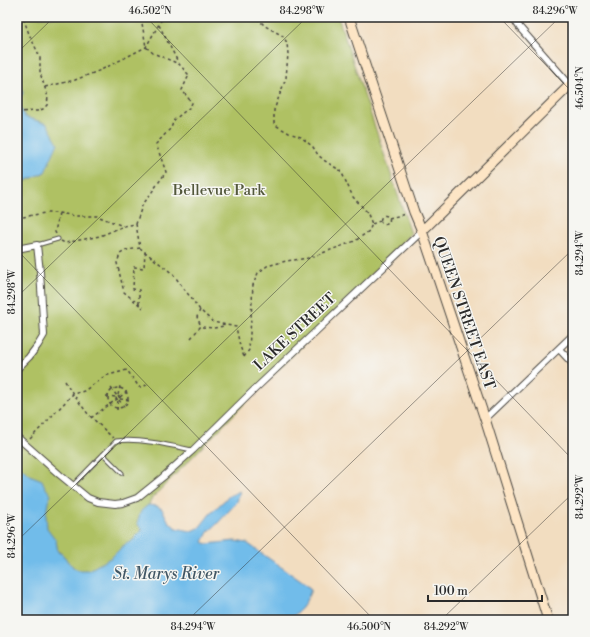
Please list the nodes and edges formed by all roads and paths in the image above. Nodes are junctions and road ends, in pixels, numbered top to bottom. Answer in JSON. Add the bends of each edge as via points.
{"nodes":[{"id":1,"x":22,"y":17,"type":"edge"},
{"id":2,"x":141,"y":17,"type":"edge"},
{"id":3,"x":163,"y":17,"type":"edge"},
{"id":4,"x":256,"y":17,"type":"edge"},
{"id":5,"x":349,"y":17,"type":"edge"},
{"id":6,"x":513,"y":17,"type":"edge"},
{"id":7,"x":159,"y":25,"type":"junction"},
{"id":8,"x":146,"y":47,"type":"junction"},
{"id":9,"x":180,"y":64,"type":"junction"},
{"id":10,"x":571,"y":84,"type":"edge"},
{"id":11,"x":45,"y":88,"type":"junction"},
{"id":12,"x":17,"y":112,"type":"edge"},
{"id":13,"x":414,"y":212,"type":"junction"},
{"id":14,"x":59,"y":213,"type":"junction"},
{"id":15,"x":17,"y":218,"type":"edge"},
{"id":16,"x":389,"y":218,"type":"junction"},
{"id":17,"x":380,"y":220,"type":"junction"},
{"id":18,"x":136,"y":224,"type":"junction"},
{"id":19,"x":372,"y":224,"type":"junction"},
{"id":20,"x":124,"y":226,"type":"junction"},
{"id":21,"x":422,"y":232,"type":"junction"},
{"id":22,"x":58,"y":240,"type":"junction"},
{"id":23,"x":37,"y":245,"type":"junction"},
{"id":24,"x":140,"y":248,"type":"junction"},
{"id":25,"x":17,"y":249,"type":"edge"},
{"id":26,"x":144,"y":252,"type":"junction"},
{"id":27,"x":139,"y":304,"type":"junction"},
{"id":28,"x":143,"y":308,"type":"dead end"},
{"id":29,"x":200,"y":310,"type":"junction"},
{"id":30,"x":225,"y":325,"type":"junction"},
{"id":31,"x":201,"y":326,"type":"junction"},
{"id":32,"x":573,"y":335,"type":"edge"},
{"id":33,"x":191,"y":338,"type":"dead end"},
{"id":34,"x":559,"y":349,"type":"junction"},
{"id":35,"x":573,"y":364,"type":"edge"},
{"id":36,"x":17,"y":370,"type":"edge"},
{"id":37,"x":65,"y":381,"type":"dead end"},
{"id":38,"x":148,"y":384,"type":"dead end"},
{"id":39,"x":120,"y":387,"type":"junction"},
{"id":40,"x":112,"y":389,"type":"junction"},
{"id":41,"x":127,"y":391,"type":"junction"},
{"id":42,"x":73,"y":394,"type":"junction"},
{"id":43,"x":107,"y":396,"type":"junction"},
{"id":44,"x":118,"y":398,"type":"junction"},
{"id":45,"x":129,"y":400,"type":"junction"},
{"id":46,"x":110,"y":404,"type":"junction"},
{"id":47,"x":124,"y":407,"type":"junction"},
{"id":48,"x":117,"y":409,"type":"junction"},
{"id":49,"x":91,"y":418,"type":"junction"},
{"id":50,"x":485,"y":419,"type":"junction"},
{"id":51,"x":17,"y":437,"type":"edge"},
{"id":52,"x":116,"y":441,"type":"junction"},
{"id":53,"x":25,"y":444,"type":"junction"},
{"id":54,"x":194,"y":450,"type":"junction"},
{"id":55,"x":103,"y":454,"type":"junction"},
{"id":56,"x":122,"y":473,"type":"dead end"},
{"id":57,"x":73,"y":485,"type":"junction"},
{"id":58,"x":548,"y":620,"type":"edge"}],
"edges":[{"from":1,"to":11,"type":"path","via":[[40,57],[40,73]]},
{"from":2,"to":8,"type":"path"},
{"from":3,"to":7,"type":"path"},
{"from":4,"to":19,"type":"path","via":[[265,26],[283,36],[287,43],[286,78],[274,110],[274,123],[301,138],[325,161],[341,171],[353,197],[367,212]]},
{"from":5,"to":13,"type":"main road","name":"QUEEN STREET EAST"},
{"from":6,"to":10,"type":"street"},
{"from":7,"to":8,"type":"path"},
{"from":7,"to":9,"type":"path"},
{"from":8,"to":9,"type":"path","via":[[153,53]]},
{"from":8,"to":11,"type":"path","via":[[75,80]]},
{"from":9,"to":18,"type":"path","via":[[189,75],[182,90],[192,103],[174,120],[171,128],[156,144],[166,172],[142,206]]},
{"from":10,"to":21,"type":"main road","name":"LAKE STREET"},
{"from":11,"to":12,"type":"path","via":[[48,97],[47,105],[43,109]]},
{"from":13,"to":16,"type":"path"},
{"from":13,"to":21,"type":"main road","name":"QUEEN STREET EAST"},
{"from":14,"to":15,"type":"path"},
{"from":14,"to":20,"type":"path","via":[[97,216]]},
{"from":14,"to":22,"type":"path","via":[[55,232]]},
{"from":16,"to":17,"type":"path","via":[[383,216]]},
{"from":16,"to":17,"type":"path","via":[[386,224]]},
{"from":17,"to":19,"type":"path"},
{"from":18,"to":20,"type":"path"},
{"from":18,"to":24,"type":"path"},
{"from":19,"to":30,"type":"path","via":[[369,231],[355,241],[309,258],[267,266],[258,273],[253,285],[249,350],[244,357],[236,327]]},
{"from":20,"to":22,"type":"path","via":[[100,236],[65,243]]},
{"from":21,"to":50,"type":"main road","name":"QUEEN STREET EAST"},
{"from":21,"to":54,"type":"street","name":"LAKE STREET"},
{"from":22,"to":23,"type":"lane"},
{"from":23,"to":25,"type":"street"},
{"from":23,"to":36,"type":"street","via":[[44,335]]},
{"from":24,"to":26,"type":"path"},
{"from":24,"to":27,"type":"path","via":[[120,254],[117,263],[124,292]]},
{"from":26,"to":27,"type":"path","via":[[144,268],[134,267],[132,289],[139,290]]},
{"from":26,"to":29,"type":"path","via":[[173,274]]},
{"from":27,"to":28,"type":"path"},
{"from":29,"to":30,"type":"path","via":[[213,322]]},
{"from":29,"to":31,"type":"path","via":[[197,317]]},
{"from":30,"to":31,"type":"path","via":[[214,328]]},
{"from":31,"to":33,"type":"path"},
{"from":32,"to":34,"type":"street"},
{"from":34,"to":35,"type":"street"},
{"from":34,"to":50,"type":"street"},
{"from":37,"to":42,"type":"path"},
{"from":38,"to":42,"type":"path","via":[[139,387],[127,370],[105,376],[84,391]]},
{"from":39,"to":40,"type":"path"},
{"from":39,"to":41,"type":"path"},
{"from":39,"to":44,"type":"path"},
{"from":40,"to":43,"type":"path"},
{"from":40,"to":44,"type":"path"},
{"from":41,"to":44,"type":"path"},
{"from":41,"to":45,"type":"path"},
{"from":42,"to":49,"type":"path"},
{"from":42,"to":53,"type":"path"},
{"from":43,"to":44,"type":"path"},
{"from":43,"to":46,"type":"path"},
{"from":44,"to":45,"type":"path"},
{"from":44,"to":46,"type":"path"},
{"from":44,"to":47,"type":"path"},
{"from":44,"to":48,"type":"path"},
{"from":45,"to":47,"type":"path"},
{"from":46,"to":48,"type":"path"},
{"from":46,"to":49,"type":"path"},
{"from":47,"to":48,"type":"path"},
{"from":49,"to":52,"type":"path"},
{"from":50,"to":58,"type":"main road","name":"QUEEN STREET EAST"},
{"from":51,"to":53,"type":"street","name":"LAKE STREET"},
{"from":52,"to":54,"type":"lane","via":[[126,439]]},
{"from":52,"to":55,"type":"lane"},
{"from":53,"to":57,"type":"street","name":"LAKE STREET"},
{"from":54,"to":57,"type":"street","name":"LAKE STREET","via":[[137,498],[123,503],[98,502],[88,498]]},
{"from":55,"to":56,"type":"lane"},
{"from":55,"to":57,"type":"lane"}]}
